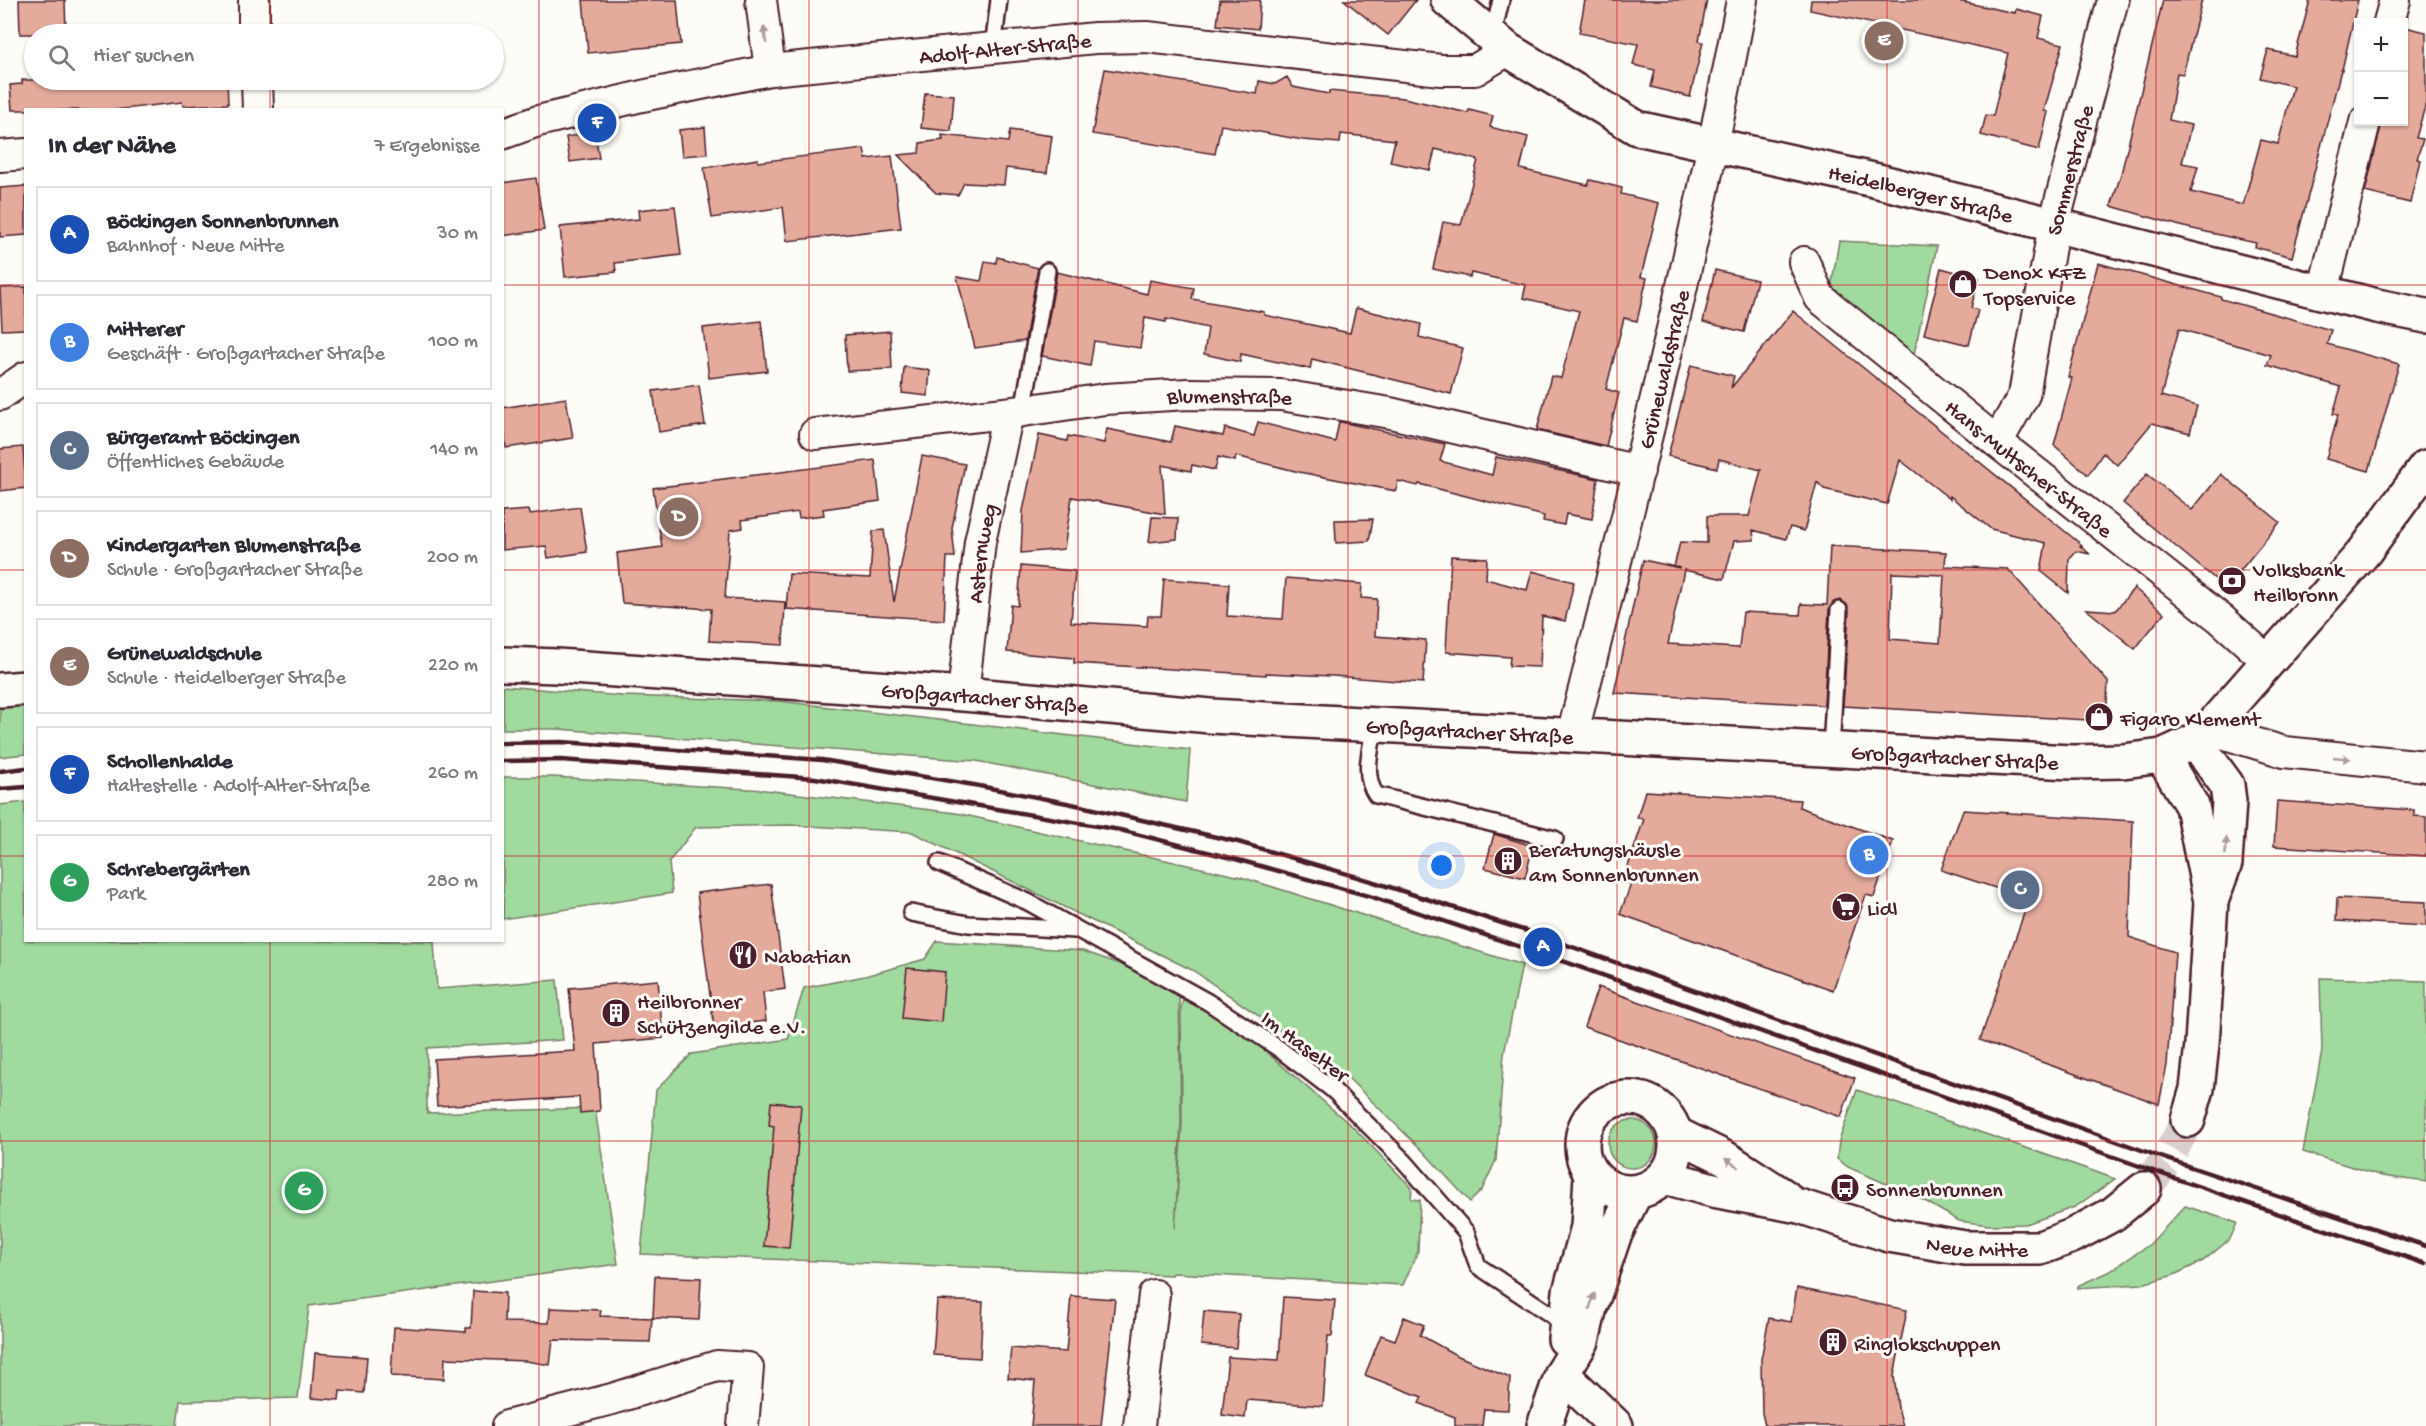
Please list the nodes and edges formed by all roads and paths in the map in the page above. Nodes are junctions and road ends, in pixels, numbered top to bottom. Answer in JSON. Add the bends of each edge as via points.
{"nodes":[{"id":1,"x":254,"y":0,"type":"edge"},
{"id":2,"x":761,"y":0,"type":"edge"},
{"id":3,"x":999,"y":0,"type":"edge"},
{"id":4,"x":1448,"y":0,"type":"edge"},
{"id":5,"x":1501,"y":0,"type":"edge"},
{"id":6,"x":1742,"y":0,"type":"edge"},
{"id":7,"x":2112,"y":0,"type":"edge"},
{"id":8,"x":2395,"y":0,"type":"edge"},
{"id":9,"x":2390,"y":18,"type":"edge"},
{"id":10,"x":254,"y":24,"type":"edge"},
{"id":11,"x":1500,"y":44,"type":"junction"},
{"id":12,"x":993,"y":48,"type":"junction"},
{"id":13,"x":770,"y":70,"type":"junction"},
{"id":14,"x":257,"y":90,"type":"edge"},
{"id":15,"x":258,"y":108,"type":"edge"},
{"id":16,"x":2364,"y":126,"type":"edge"},
{"id":17,"x":504,"y":133,"type":"edge"},
{"id":18,"x":1714,"y":146,"type":"junction"},
{"id":19,"x":24,"y":154,"type":"edge"},
{"id":20,"x":0,"y":156,"type":"edge"},
{"id":21,"x":2054,"y":224,"type":"junction"},
{"id":22,"x":1804,"y":262,"type":"dead end"},
{"id":23,"x":1047,"y":271,"type":"dead end"},
{"id":24,"x":2323,"y":292,"type":"junction"},
{"id":25,"x":2426,"y":316,"type":"edge"},
{"id":26,"x":24,"y":378,"type":"edge"},
{"id":27,"x":0,"y":395,"type":"edge"},
{"id":28,"x":1016,"y":412,"type":"junction"},
{"id":29,"x":815,"y":434,"type":"dead end"},
{"id":30,"x":1997,"y":442,"type":"junction"},
{"id":31,"x":2426,"y":467,"type":"edge"},
{"id":32,"x":1639,"y":471,"type":"junction"},
{"id":33,"x":1839,"y":610,"type":"dead end"},
{"id":34,"x":2269,"y":662,"type":"junction"},
{"id":35,"x":504,"y":664,"type":"edge"},
{"id":36,"x":24,"y":688,"type":"edge"},
{"id":37,"x":0,"y":690,"type":"edge"},
{"id":38,"x":963,"y":694,"type":"junction"},
{"id":39,"x":1375,"y":725,"type":"junction"},
{"id":40,"x":2202,"y":735,"type":"junction"},
{"id":41,"x":1572,"y":736,"type":"junction"},
{"id":42,"x":1831,"y":750,"type":"junction"},
{"id":43,"x":2162,"y":756,"type":"junction"},
{"id":44,"x":2426,"y":766,"type":"edge"},
{"id":45,"x":1555,"y":838,"type":"dead end"},
{"id":46,"x":939,"y":863,"type":"dead end"},
{"id":47,"x":2211,"y":902,"type":"junction"},
{"id":48,"x":911,"y":913,"type":"dead end"},
{"id":49,"x":1078,"y":930,"type":"junction"},
{"id":50,"x":2188,"y":1120,"type":"tunnel mouth"},
{"id":51,"x":1676,"y":1134,"type":"junction"},
{"id":52,"x":1592,"y":1176,"type":"junction"},
{"id":53,"x":1665,"y":1177,"type":"junction"},
{"id":54,"x":2145,"y":1188,"type":"tunnel mouth"},
{"id":55,"x":1635,"y":1193,"type":"junction"},
{"id":56,"x":1799,"y":1206,"type":"junction"},
{"id":57,"x":1154,"y":1295,"type":"dead end"},
{"id":58,"x":1574,"y":1332,"type":"junction"},
{"id":59,"x":1562,"y":1374,"type":"junction"},
{"id":60,"x":507,"y":1426,"type":"edge"},
{"id":61,"x":743,"y":1426,"type":"edge"},
{"id":62,"x":1139,"y":1426,"type":"edge"},
{"id":63,"x":1544,"y":1426,"type":"edge"},
{"id":64,"x":1616,"y":1426,"type":"edge"}],
"edges":[{"from":1,"to":10,"type":"street"},
{"from":13,"to":2,"type":"street","one_way":true},
{"from":3,"to":12,"type":"lane"},
{"from":4,"to":11,"type":"main road","name":"Heidelberger Straße"},
{"from":5,"to":11,"type":"lane"},
{"from":6,"to":18,"type":"street","name":"Grünewaldstraße"},
{"from":7,"to":21,"type":"street","name":"Sommerstraße"},
{"from":8,"to":9,"type":"street"},
{"from":11,"to":12,"type":"street","name":"Adolf-Alter-Straße","via":[[1475,70],[1441,70],[1147,37]]},
{"from":11,"to":18,"type":"main road","name":"Heidelberger Straße","via":[[1637,128]]},
{"from":12,"to":13,"type":"street","name":"Adolf-Alter-Straße"},
{"from":13,"to":17,"type":"street","name":"Adolf-Alter-Straße","via":[[642,96]]},
{"from":14,"to":15,"type":"street"},
{"from":16,"to":24,"type":"street"},
{"from":18,"to":21,"type":"main road","name":"Heidelberger Straße"},
{"from":18,"to":32,"type":"street","name":"Grünewaldstraße"},
{"from":19,"to":20,"type":"street"},
{"from":21,"to":24,"type":"main road","name":"Heidelberger Straße"},
{"from":21,"to":30,"type":"street","name":"Sommerstraße","via":[[2024,395]]},
{"from":22,"to":30,"type":"street","name":"Hans-Multscher-Straße","via":[[1820,298]]},
{"from":23,"to":28,"type":"lane","name":"Asternweg"},
{"from":24,"to":25,"type":"main road","name":"Heidelberger Straße"},
{"from":26,"to":27,"type":"street"},
{"from":28,"to":29,"type":"street","name":"Blumenstraße"},
{"from":28,"to":32,"type":"street","name":"Blumenstraße","via":[[1105,399],[1188,394],[1281,395],[1390,413]]},
{"from":28,"to":38,"type":"street","name":"Asternweg","via":[[980,542]]},
{"from":30,"to":34,"type":"street","name":"Hans-Multscher-Straße","via":[[2221,619]]},
{"from":31,"to":34,"type":"main road","via":[[2365,551]]},
{"from":32,"to":41,"type":"street","name":"Grünewaldstraße"},
{"from":33,"to":42,"type":"lane"},
{"from":34,"to":40,"type":"main road"},
{"from":35,"to":38,"type":"main road","name":"Großgartacher Straße"},
{"from":36,"to":37,"type":"main road"},
{"from":38,"to":39,"type":"main road","name":"Großgartacher Straße","via":[[1211,716]]},
{"from":39,"to":41,"type":"main road","name":"Großgartacher Straße"},
{"from":39,"to":45,"type":"lane","via":[[1369,785],[1376,795]]},
{"from":40,"to":43,"type":"main road","name":"Großgartacher Straße"},
{"from":40,"to":44,"type":"street","one_way":true,"via":[[2284,752]]},
{"from":47,"to":40,"type":"main road","one_way":true,"via":[[2225,863],[2229,801],[2227,785]]},
{"from":41,"to":42,"type":"main road","name":"Großgartacher Straße"},
{"from":42,"to":43,"type":"main road","name":"Großgartacher Straße","via":[[2072,762]]},
{"from":43,"to":47,"type":"main road","via":[[2192,806]]},
{"from":46,"to":49,"type":"lane","name":"Im Haselter","via":[[1028,902]]},
{"from":47,"to":50,"type":"main road","via":[[2202,1044],[2197,1089]]},
{"from":48,"to":49,"type":"lane","via":[[968,924]]},
{"from":49,"to":58,"type":"lane","name":"Im Haselter","via":[[1208,1002],[1333,1090],[1405,1162],[1466,1232],[1478,1266]]},
{"from":51,"to":52,"type":"main road","via":[[1665,1112],[1644,1099],[1619,1098],[1597,1108],[1583,1129],[1581,1154]]},
{"from":51,"to":53,"type":"main road","via":[[1676,1157]]},
{"from":56,"to":51,"type":"main road","name":"Neue Mitte","one_way":true,"via":[[1725,1158]]},
{"from":52,"to":55,"type":"main road","via":[[1611,1190]]},
{"from":52,"to":58,"type":"main road","via":[[1588,1227],[1570,1292]]},
{"from":53,"to":55,"type":"main road"},
{"from":53,"to":56,"type":"main road","name":"Neue Mitte"},
{"from":54,"to":56,"type":"main road","name":"Neue Mitte","via":[[2113,1214],[2040,1248],[1965,1248],[1927,1243]]},
{"from":58,"to":55,"type":"main road","one_way":true,"via":[[1590,1307],[1614,1236]]},
{"from":57,"to":62,"type":"street"},
{"from":58,"to":59,"type":"main road"},
{"from":59,"to":63,"type":"main road"},
{"from":59,"to":64,"type":"main road"},
{"from":60,"to":61,"type":"street","via":[[717,1366],[748,1368]]}]}
